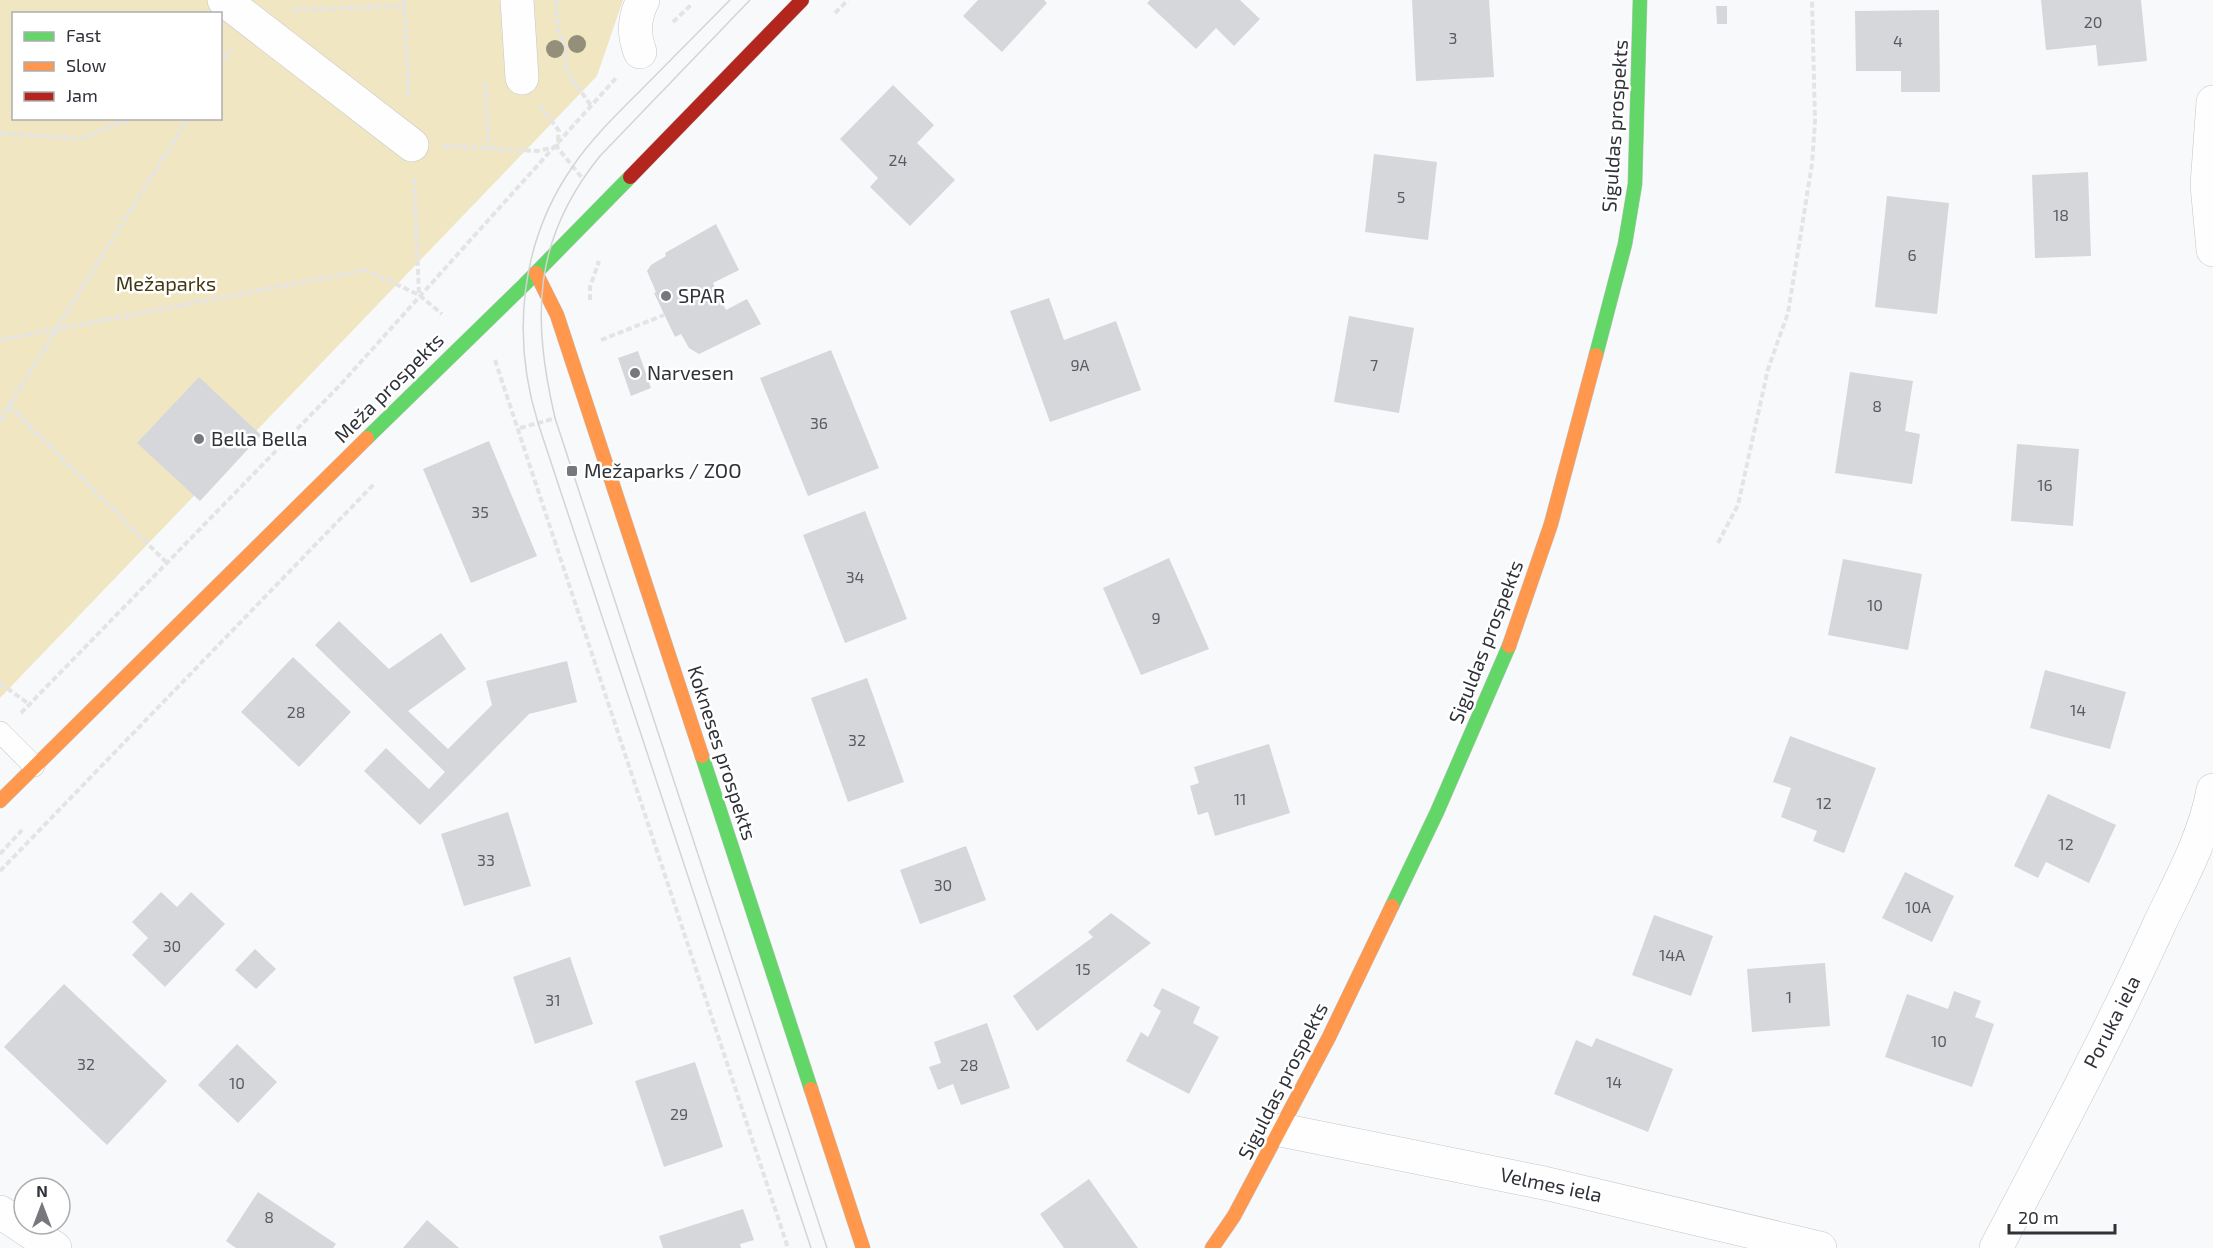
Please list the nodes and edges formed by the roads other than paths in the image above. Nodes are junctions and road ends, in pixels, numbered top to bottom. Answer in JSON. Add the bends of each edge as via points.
{"nodes":[{"id":1,"x":224,"y":0,"type":"edge"},
{"id":2,"x":517,"y":0,"type":"edge"},
{"id":3,"x":643,"y":0,"type":"edge"},
{"id":4,"x":802,"y":0,"type":"edge"},
{"id":5,"x":1640,"y":0,"type":"edge"},
{"id":6,"x":640,"y":52,"type":"road end"},
{"id":7,"x":522,"y":78,"type":"road end"},
{"id":8,"x":2213,"y":102,"type":"edge"},
{"id":9,"x":412,"y":145,"type":"road end"},
{"id":10,"x":2213,"y":250,"type":"edge"},
{"id":11,"x":536,"y":273,"type":"junction"},
{"id":12,"x":1,"y":733,"type":"edge"},
{"id":13,"x":34,"y":766,"type":"junction"},
{"id":14,"x":2213,"y":790,"type":"edge"},
{"id":15,"x":0,"y":801,"type":"edge"},
{"id":16,"x":1281,"y":1130,"type":"junction"},
{"id":17,"x":0,"y":1212,"type":"edge"},
{"id":18,"x":55,"y":1248,"type":"edge"},
{"id":19,"x":863,"y":1248,"type":"edge"},
{"id":20,"x":1212,"y":1248,"type":"edge"},
{"id":21,"x":1820,"y":1248,"type":"edge"},
{"id":22,"x":1996,"y":1248,"type":"edge"}],
"edges":[{"from":1,"to":9,"type":"street"},
{"from":2,"to":7,"type":"street"},
{"from":3,"to":6,"type":"street","via":[[637,12],[635,39]]},
{"from":4,"to":11,"type":"street","name":"Meža prospekts"},
{"from":5,"to":16,"type":"street","name":"Siguldas prospekts","via":[[1635,184],[1606,324],[1551,524],[1516,630],[1437,812]]},
{"from":8,"to":10,"type":"street","via":[[2207,185]]},
{"from":11,"to":13,"type":"street","name":"Meža prospekts"},
{"from":11,"to":19,"type":"street","name":"Kokneses prospekts","via":[[557,315],[589,410]]},
{"from":12,"to":13,"type":"lane"},
{"from":13,"to":15,"type":"street","name":"Meža prospekts"},
{"from":14,"to":22,"type":"street","name":"Poruka iela","via":[[2181,878],[2131,987]]},
{"from":16,"to":20,"type":"street","name":"Siguldas prospekts"},
{"from":16,"to":21,"type":"street","name":"Velmes iela","via":[[1544,1183]]},
{"from":17,"to":18,"type":"street"}]}
